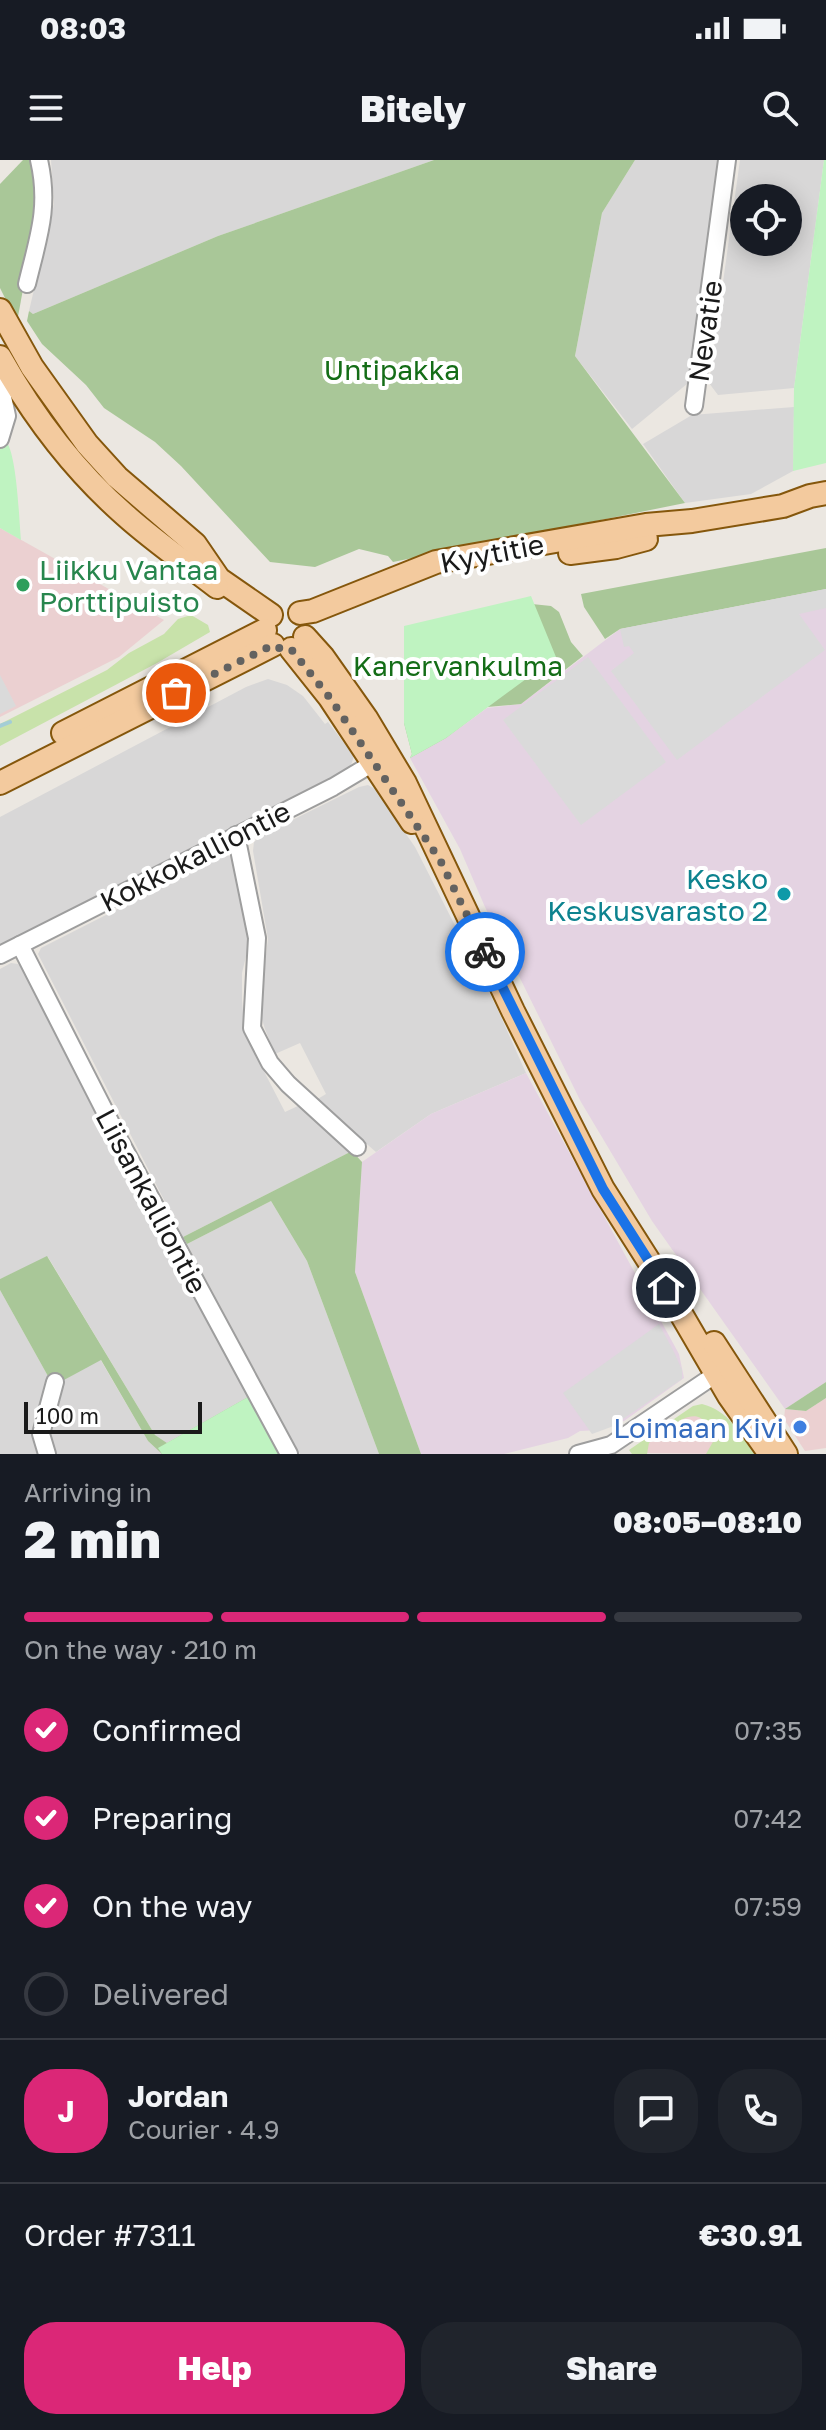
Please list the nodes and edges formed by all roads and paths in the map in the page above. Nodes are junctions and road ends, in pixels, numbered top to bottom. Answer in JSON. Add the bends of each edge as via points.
{"nodes":[{"id":1,"x":39,"y":160,"type":"edge"},
{"id":2,"x":727,"y":160,"type":"edge"},
{"id":3,"x":27,"y":284,"type":"dead end"},
{"id":4,"x":0,"y":310,"type":"edge"},
{"id":5,"x":0,"y":357,"type":"edge"},
{"id":6,"x":0,"y":383,"type":"edge"},
{"id":7,"x":694,"y":406,"type":"dead end"},
{"id":8,"x":0,"y":439,"type":"edge"},
{"id":9,"x":826,"y":493,"type":"edge"},
{"id":10,"x":826,"y":505,"type":"edge"},
{"id":11,"x":783,"y":506,"type":"junction"},
{"id":12,"x":285,"y":630,"type":"junction"},
{"id":13,"x":382,"y":758,"type":"junction"},
{"id":14,"x":0,"y":765,"type":"edge"},
{"id":15,"x":0,"y":783,"type":"edge"},
{"id":16,"x":236,"y":835,"type":"junction"},
{"id":17,"x":20,"y":945,"type":"junction"},
{"id":18,"x":0,"y":955,"type":"edge"},
{"id":19,"x":357,"y":1147,"type":"dead end"},
{"id":20,"x":723,"y":1370,"type":"junction"},
{"id":21,"x":55,"y":1382,"type":"dead end"},
{"id":22,"x":608,"y":1451,"type":"edge"},
{"id":23,"x":47,"y":1454,"type":"edge"},
{"id":24,"x":289,"y":1454,"type":"edge"},
{"id":25,"x":578,"y":1454,"type":"edge"},
{"id":26,"x":770,"y":1454,"type":"edge"},
{"id":27,"x":786,"y":1454,"type":"edge"}],
"edges":[{"from":1,"to":3,"type":"street","via":[[44,210]]},
{"from":2,"to":7,"type":"street","name":"Nevatie"},
{"from":4,"to":12,"type":"main road","via":[[32,367],[87,444],[195,544],[219,579]]},
{"from":5,"to":12,"type":"main road","via":[[43,426],[125,515],[249,614]]},
{"from":6,"to":8,"type":"street","via":[[7,416]]},
{"from":9,"to":11,"type":"main road","name":"Kyytitie"},
{"from":10,"to":11,"type":"main road","name":"Kyytitie"},
{"from":11,"to":12,"type":"main road","name":"Kyytitie","via":[[436,562],[313,611]]},
{"from":12,"to":13,"type":"main road","via":[[341,682]]},
{"from":12,"to":14,"type":"main road","name":"Kyytitie"},
{"from":12,"to":15,"type":"main road","name":"Kyytitie"},
{"from":13,"to":16,"type":"street","name":"Kokkokalliontie"},
{"from":13,"to":20,"type":"main road","via":[[423,815],[440,860],[603,1189]]},
{"from":16,"to":17,"type":"street","name":"Kokkokalliontie"},
{"from":16,"to":19,"type":"street","via":[[257,938],[252,1028],[288,1084]]},
{"from":17,"to":18,"type":"street","name":"Kokkokalliontie"},
{"from":17,"to":24,"type":"street","name":"Liisankalliontie"},
{"from":20,"to":22,"type":"street"},
{"from":20,"to":26,"type":"main road"},
{"from":20,"to":27,"type":"main road"},
{"from":21,"to":23,"type":"street","via":[[41,1434]]},
{"from":22,"to":25,"type":"street"}]}
